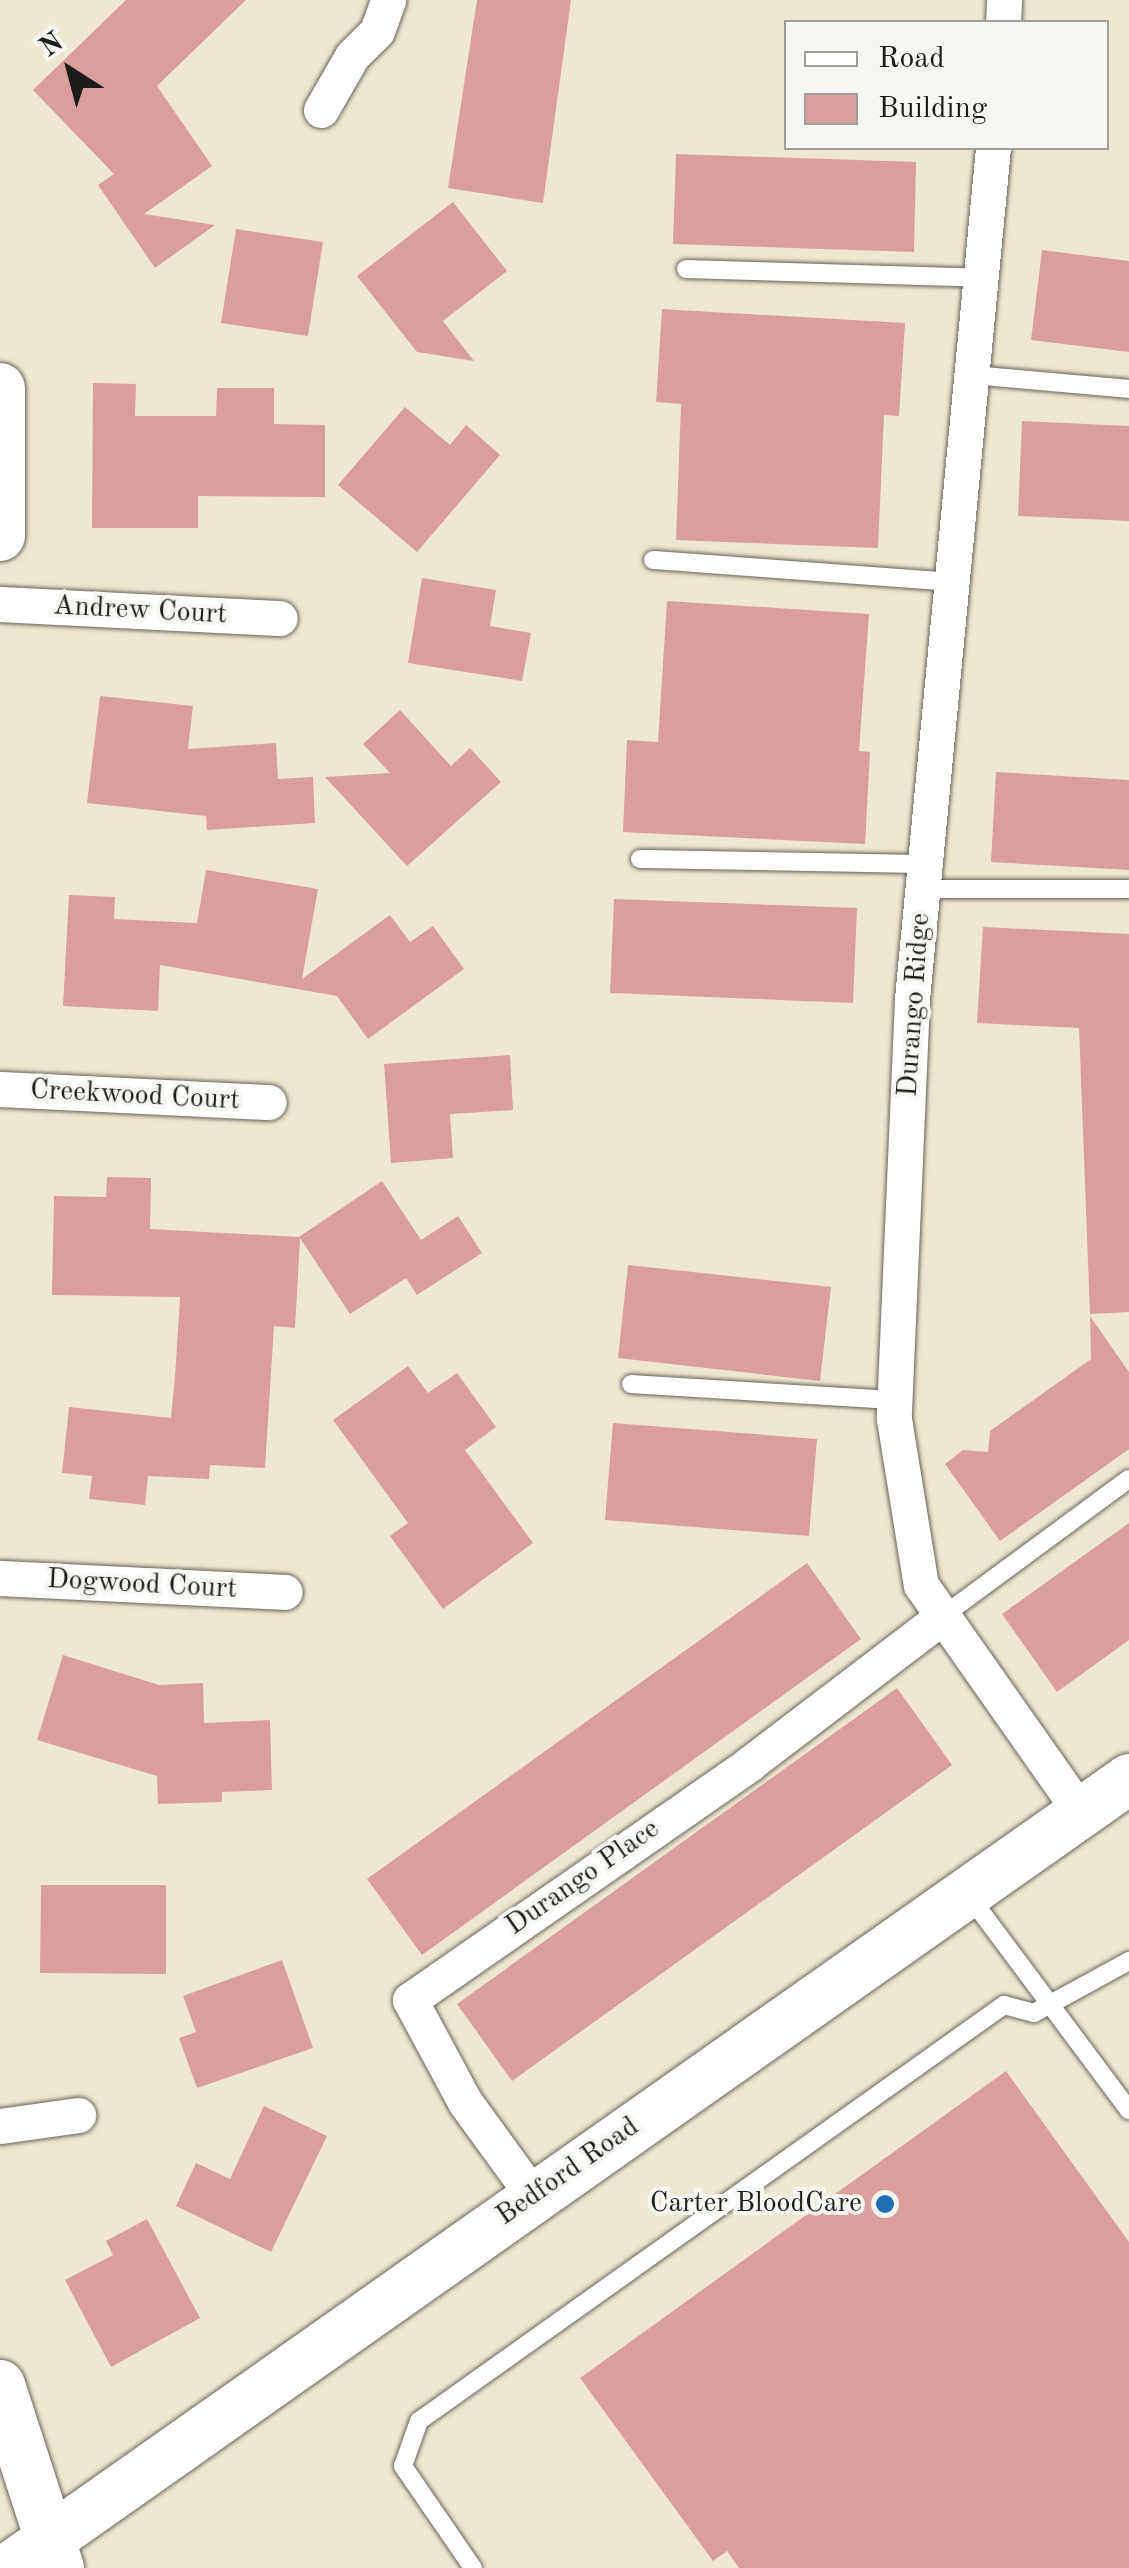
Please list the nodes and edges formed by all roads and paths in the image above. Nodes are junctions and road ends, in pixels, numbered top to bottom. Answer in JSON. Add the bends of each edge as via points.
{"nodes":[{"id":1,"x":388,"y":0,"type":"edge"},
{"id":2,"x":321,"y":110,"type":"dead end"},
{"id":3,"x":993,"y":150,"type":"edge"},
{"id":4,"x":686,"y":268,"type":"dead end"},
{"id":5,"x":981,"y":278,"type":"junction"},
{"id":6,"x":973,"y":375,"type":"junction"},
{"id":7,"x":0,"y":388,"type":"edge"},
{"id":8,"x":1129,"y":389,"type":"edge"},
{"id":9,"x":0,"y":536,"type":"edge"},
{"id":10,"x":653,"y":560,"type":"dead end"},
{"id":11,"x":955,"y":582,"type":"junction"},
{"id":12,"x":0,"y":604,"type":"edge"},
{"id":13,"x":280,"y":618,"type":"dead end"},
{"id":14,"x":640,"y":859,"type":"dead end"},
{"id":15,"x":925,"y":876,"type":"junction"},
{"id":16,"x":1129,"y":890,"type":"edge"},
{"id":17,"x":0,"y":1089,"type":"edge"},
{"id":18,"x":269,"y":1102,"type":"dead end"},
{"id":19,"x":630,"y":1384,"type":"dead end"},
{"id":20,"x":896,"y":1400,"type":"junction"},
{"id":21,"x":1129,"y":1478,"type":"edge"},
{"id":22,"x":0,"y":1578,"type":"edge"},
{"id":23,"x":285,"y":1592,"type":"dead end"},
{"id":24,"x":942,"y":1616,"type":"junction"},
{"id":25,"x":1129,"y":1779,"type":"edge"},
{"id":26,"x":1081,"y":1813,"type":"junction"},
{"id":27,"x":967,"y":1893,"type":"junction"},
{"id":28,"x":1129,"y":1960,"type":"edge"},
{"id":29,"x":1056,"y":2004,"type":"junction"},
{"id":30,"x":1129,"y":2110,"type":"edge"},
{"id":31,"x":78,"y":2115,"type":"dead end"},
{"id":32,"x":0,"y":2126,"type":"edge"},
{"id":33,"x":534,"y":2196,"type":"junction"},
{"id":34,"x":0,"y":2385,"type":"edge"},
{"id":35,"x":39,"y":2559,"type":"edge"},
{"id":36,"x":473,"y":2568,"type":"edge"}],
"edges":[{"from":1,"to":2,"type":"street","via":[[378,30],[352,56]]},
{"from":3,"to":5,"type":"street","name":"Durango Ridge"},
{"from":4,"to":5,"type":"lane"},
{"from":5,"to":6,"type":"street","name":"Durango Ridge"},
{"from":6,"to":8,"type":"lane"},
{"from":6,"to":11,"type":"street","name":"Durango Ridge"},
{"from":7,"to":9,"type":"main road"},
{"from":10,"to":11,"type":"lane"},
{"from":11,"to":15,"type":"street","name":"Durango Ridge"},
{"from":12,"to":13,"type":"street","name":"Andrew Court"},
{"from":14,"to":15,"type":"lane"},
{"from":15,"to":16,"type":"lane"},
{"from":15,"to":20,"type":"street","name":"Durango Ridge","via":[[912,1000]]},
{"from":17,"to":18,"type":"street","name":"Creekwood Court"},
{"from":19,"to":20,"type":"lane"},
{"from":20,"to":24,"type":"street","name":"Durango Ridge","via":[[922,1585]]},
{"from":21,"to":24,"type":"lane"},
{"from":22,"to":23,"type":"street","name":"Dogwood Court"},
{"from":24,"to":26,"type":"street","name":"Durango Ridge"},
{"from":24,"to":33,"type":"street","name":"Durango Place","via":[[749,1764],[410,2000],[465,2102]]},
{"from":25,"to":26,"type":"main road","name":"Bedford Road"},
{"from":26,"to":27,"type":"main road","name":"Bedford Road"},
{"from":27,"to":29,"type":"lane"},
{"from":27,"to":33,"type":"main road","name":"Bedford Road"},
{"from":28,"to":29,"type":"lane"},
{"from":29,"to":30,"type":"lane"},
{"from":29,"to":36,"type":"lane","via":[[1034,2013],[1004,2005],[419,2421],[403,2466]]},
{"from":31,"to":32,"type":"street"},
{"from":33,"to":35,"type":"main road","name":"Bedford Road"},
{"from":34,"to":35,"type":"main road"}]}
